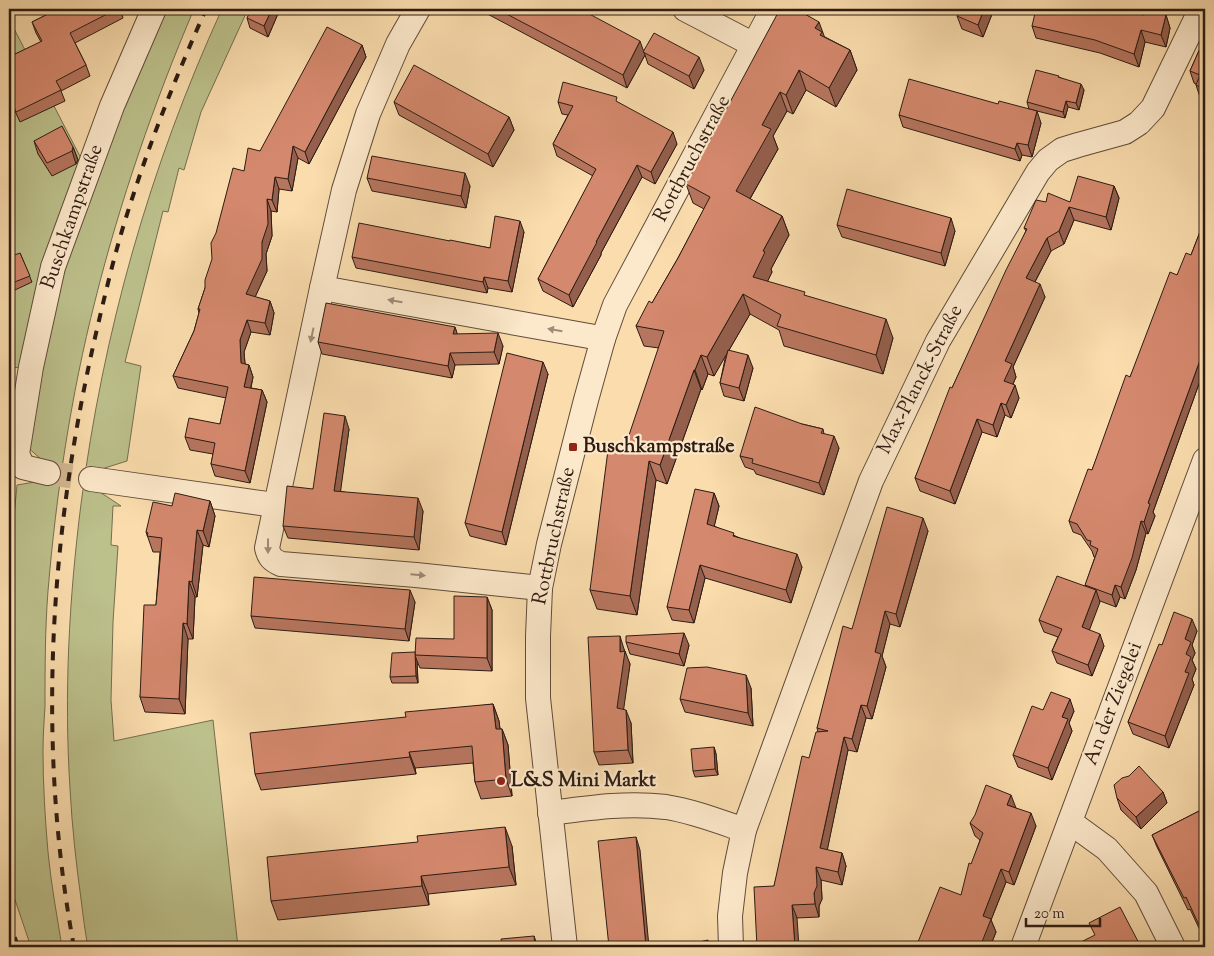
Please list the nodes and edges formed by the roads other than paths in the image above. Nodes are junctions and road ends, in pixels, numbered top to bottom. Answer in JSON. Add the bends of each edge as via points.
{"nodes":[{"id":1,"x":154,"y":9,"type":"edge"},
{"id":2,"x":418,"y":9,"type":"edge"},
{"id":3,"x":684,"y":9,"type":"edge"},
{"id":4,"x":773,"y":9,"type":"edge"},
{"id":5,"x":1201,"y":9,"type":"edge"},
{"id":6,"x":754,"y":45,"type":"junction"},
{"id":7,"x":322,"y":288,"type":"junction"},
{"id":8,"x":603,"y":339,"type":"junction"},
{"id":9,"x":1205,"y":462,"type":"edge"},
{"id":10,"x":48,"y":473,"type":"tunnel mouth"},
{"id":11,"x":91,"y":479,"type":"tunnel mouth"},
{"id":12,"x":275,"y":506,"type":"junction"},
{"id":13,"x":540,"y":588,"type":"junction"},
{"id":14,"x":550,"y":814,"type":"junction"},
{"id":15,"x":1070,"y":822,"type":"junction"},
{"id":16,"x":744,"y":830,"type":"junction"},
{"id":17,"x":565,"y":947,"type":"edge"},
{"id":18,"x":731,"y":947,"type":"edge"},
{"id":19,"x":1023,"y":947,"type":"edge"},
{"id":20,"x":1173,"y":947,"type":"edge"}],
"edges":[{"from":1,"to":10,"type":"street","name":"Buschkampstraße","via":[[112,106],[53,267],[31,367],[17,454],[23,468]]},
{"from":2,"to":7,"type":"street","via":[[398,44],[368,114],[344,190]]},
{"from":3,"to":6,"type":"street"},
{"from":4,"to":6,"type":"street","name":"Rottbruchstraße"},
{"from":5,"to":16,"type":"street","name":"Max-Planck-Straße","via":[[1153,108],[1139,123],[1125,132],[1062,150],[1038,172],[938,341],[871,481]]},
{"from":6,"to":8,"type":"street","name":"Rottbruchstraße","via":[[615,305]]},
{"from":8,"to":7,"type":"street","one_way":true},
{"from":7,"to":12,"type":"street","one_way":true},
{"from":8,"to":13,"type":"street","name":"Rottbruchstraße"},
{"from":9,"to":15,"type":"street","name":"An der Ziegelei"},
{"from":11,"to":12,"type":"street"},
{"from":12,"to":13,"type":"street","one_way":true,"via":[[266,548],[269,556],[280,564]]},
{"from":13,"to":14,"type":"street","name":"Rottbruchstraße","via":[[538,698]]},
{"from":14,"to":16,"type":"street","via":[[632,805],[666,807]]},
{"from":14,"to":17,"type":"street","name":"Rottbruchstraße"},
{"from":15,"to":19,"type":"street","name":"An der Ziegelei"},
{"from":15,"to":20,"type":"street","via":[[1107,849],[1146,893]]},
{"from":16,"to":18,"type":"street","name":"Max-Planck-Straße","via":[[730,916]]}]}
